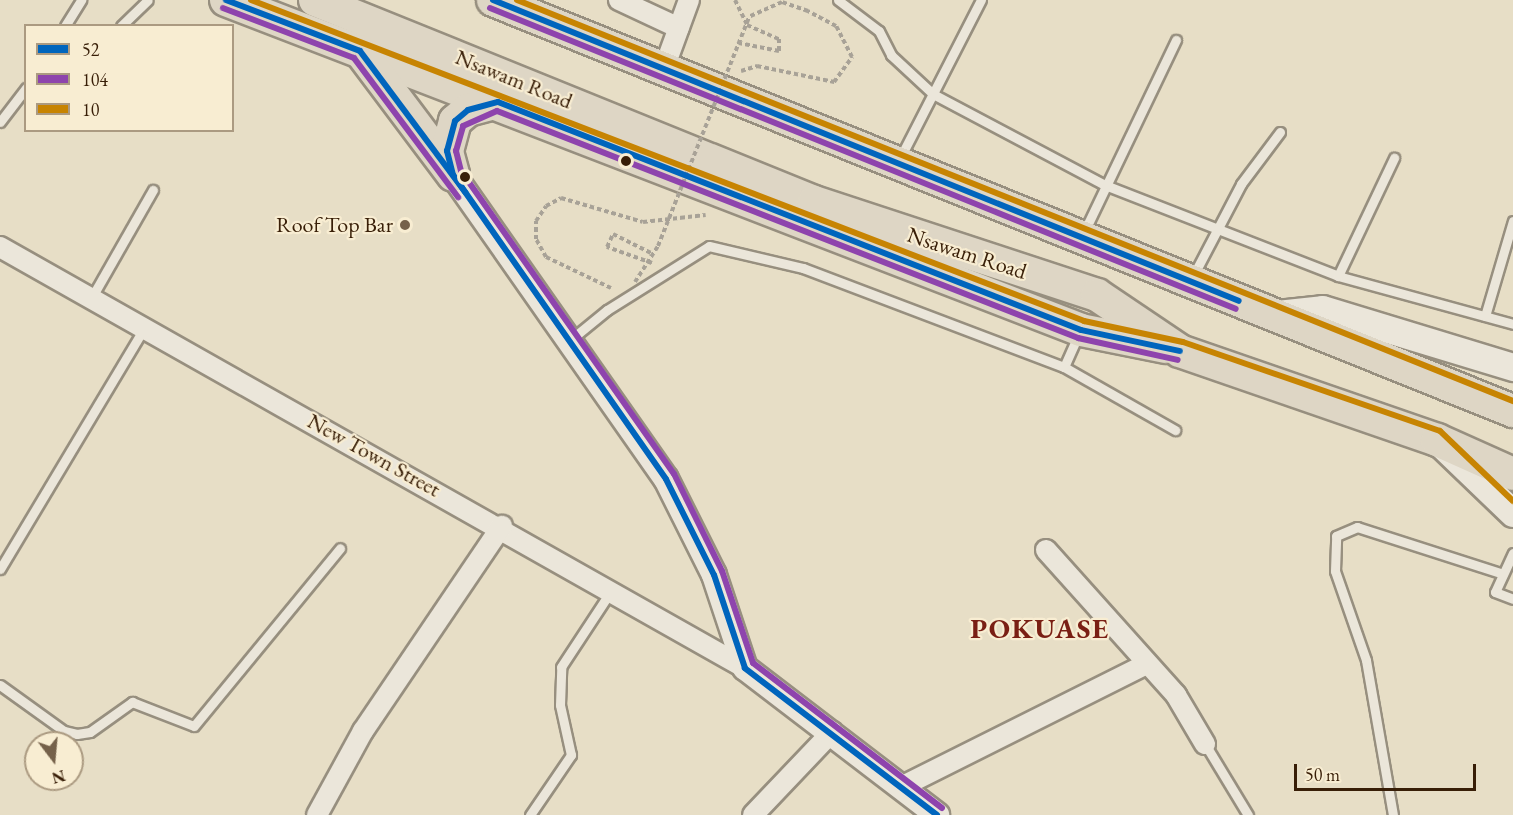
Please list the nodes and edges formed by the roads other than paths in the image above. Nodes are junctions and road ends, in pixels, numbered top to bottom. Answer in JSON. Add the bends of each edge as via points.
{"nodes":[{"id":1,"x":81,"y":0,"type":"edge"},
{"id":2,"x":148,"y":0,"type":"edge"},
{"id":3,"x":226,"y":0,"type":"edge"},
{"id":4,"x":315,"y":0,"type":"edge"},
{"id":5,"x":493,"y":0,"type":"edge"},
{"id":6,"x":619,"y":0,"type":"edge"},
{"id":7,"x":689,"y":0,"type":"edge"},
{"id":8,"x":838,"y":0,"type":"edge"},
{"id":9,"x":981,"y":0,"type":"edge"},
{"id":10,"x":66,"y":24,"type":"edge"},
{"id":11,"x":122,"y":24,"type":"edge"},
{"id":12,"x":679,"y":28,"type":"junction"},
{"id":13,"x":1176,"y":40,"type":"dead end"},
{"id":14,"x":360,"y":51,"type":"junction"},
{"id":15,"x":663,"y":71,"type":"junction"},
{"id":16,"x":24,"y":91,"type":"edge"},
{"id":17,"x":933,"y":94,"type":"junction"},
{"id":18,"x":498,"y":102,"type":"junction"},
{"id":19,"x":0,"y":122,"type":"edge"},
{"id":20,"x":1280,"y":132,"type":"dead end"},
{"id":21,"x":1394,"y":158,"type":"dead end"},
{"id":22,"x":898,"y":162,"type":"junction"},
{"id":23,"x":453,"y":175,"type":"junction"},
{"id":24,"x":1105,"y":185,"type":"junction"},
{"id":25,"x":153,"y":190,"type":"dead end"},
{"id":26,"x":1513,"y":221,"type":"edge"},
{"id":27,"x":1217,"y":233,"type":"junction"},
{"id":28,"x":1082,"y":237,"type":"junction"},
{"id":29,"x":0,"y":247,"type":"edge"},
{"id":30,"x":1338,"y":276,"type":"junction"},
{"id":31,"x":1190,"y":281,"type":"junction"},
{"id":32,"x":93,"y":295,"type":"junction"},
{"id":33,"x":1277,"y":314,"type":"junction"},
{"id":34,"x":1485,"y":316,"type":"junction"},
{"id":35,"x":1513,"y":324,"type":"edge"},
{"id":36,"x":144,"y":328,"type":"junction"},
{"id":37,"x":1081,"y":330,"type":"junction"},
{"id":38,"x":568,"y":342,"type":"junction"},
{"id":39,"x":1180,"y":351,"type":"junction"},
{"id":40,"x":1513,"y":367,"type":"edge"},
{"id":41,"x":1064,"y":368,"type":"junction"},
{"id":42,"x":1513,"y":411,"type":"edge"},
{"id":43,"x":1175,"y":430,"type":"dead end"},
{"id":44,"x":1437,"y":440,"type":"junction"},
{"id":45,"x":1513,"y":474,"type":"edge"},
{"id":46,"x":1513,"y":513,"type":"edge"},
{"id":47,"x":502,"y":526,"type":"junction"},
{"id":48,"x":340,"y":548,"type":"dead end"},
{"id":49,"x":1046,"y":550,"type":"dead end"},
{"id":50,"x":1513,"y":553,"type":"edge"},
{"id":51,"x":0,"y":569,"type":"edge"},
{"id":52,"x":1503,"y":574,"type":"junction"},
{"id":53,"x":612,"y":589,"type":"junction"},
{"id":54,"x":1513,"y":599,"type":"edge"},
{"id":55,"x":1147,"y":664,"type":"junction"},
{"id":56,"x":745,"y":668,"type":"junction"},
{"id":57,"x":0,"y":686,"type":"edge"},
{"id":58,"x":832,"y":732,"type":"junction"},
{"id":59,"x":1205,"y":744,"type":"joint"},
{"id":60,"x":901,"y":787,"type":"junction"},
{"id":61,"x":317,"y":815,"type":"edge"},
{"id":62,"x":530,"y":815,"type":"edge"},
{"id":63,"x":753,"y":815,"type":"edge"},
{"id":64,"x":937,"y":815,"type":"edge"},
{"id":65,"x":1248,"y":815,"type":"edge"},
{"id":66,"x":1393,"y":815,"type":"edge"}],
"edges":[{"from":1,"to":10,"type":"lane"},
{"from":2,"to":11,"type":"lane"},
{"from":3,"to":14,"type":"highway"},
{"from":4,"to":39,"type":"highway","name":"Nsawam Road","via":[[814,202],[1097,295]]},
{"from":5,"to":15,"type":"highway"},
{"from":6,"to":12,"type":"street"},
{"from":7,"to":12,"type":"street"},
{"from":8,"to":17,"type":"lane","via":[[879,31],[891,55]]},
{"from":9,"to":17,"type":"lane"},
{"from":12,"to":15,"type":"street"},
{"from":13,"to":24,"type":"lane"},
{"from":14,"to":18,"type":"highway"},
{"from":14,"to":23,"type":"highway"},
{"from":15,"to":22,"type":"highway"},
{"from":16,"to":19,"type":"lane"},
{"from":17,"to":22,"type":"lane"},
{"from":17,"to":24,"type":"lane"},
{"from":18,"to":23,"type":"highway","via":[[468,110],[455,121],[447,151]]},
{"from":18,"to":37,"type":"highway","via":[[735,198]]},
{"from":20,"to":27,"type":"lane","via":[[1241,184]]},
{"from":21,"to":30,"type":"lane"},
{"from":22,"to":28,"type":"highway"},
{"from":23,"to":38,"type":"street"},
{"from":24,"to":27,"type":"lane"},
{"from":24,"to":28,"type":"lane"},
{"from":25,"to":32,"type":"lane"},
{"from":26,"to":34,"type":"lane"},
{"from":27,"to":30,"type":"lane"},
{"from":27,"to":31,"type":"lane"},
{"from":28,"to":31,"type":"highway"},
{"from":29,"to":32,"type":"street","name":"New Town Street"},
{"from":30,"to":34,"type":"lane"},
{"from":31,"to":33,"type":"highway"},
{"from":32,"to":36,"type":"street","name":"New Town Street"},
{"from":33,"to":40,"type":"main road","via":[[1323,309]]},
{"from":33,"to":42,"type":"highway"},
{"from":34,"to":35,"type":"lane"},
{"from":36,"to":47,"type":"street","name":"New Town Street"},
{"from":36,"to":51,"type":"lane"},
{"from":37,"to":39,"type":"highway"},
{"from":37,"to":41,"type":"lane"},
{"from":38,"to":41,"type":"lane","via":[[607,310],[709,246],[803,268]]},
{"from":38,"to":56,"type":"street","via":[[666,479],[714,575]]},
{"from":39,"to":44,"type":"highway","name":"Nsawam Road"},
{"from":41,"to":43,"type":"lane"},
{"from":44,"to":45,"type":"highway","name":"Nsawam Road"},
{"from":44,"to":46,"type":"main road"},
{"from":47,"to":53,"type":"street","name":"New Town Street"},
{"from":47,"to":61,"type":"street","via":[[363,731]]},
{"from":48,"to":57,"type":"lane","via":[[194,726],[132,702],[90,732],[77,734],[64,731]]},
{"from":49,"to":55,"type":"street"},
{"from":50,"to":52,"type":"lane"},
{"from":52,"to":54,"type":"lane","via":[[1495,592]]},
{"from":52,"to":66,"type":"lane","via":[[1357,527],[1336,536],[1335,571],[1365,660]]},
{"from":53,"to":56,"type":"street","name":"New Town Street"},
{"from":53,"to":62,"type":"lane","via":[[561,667],[560,705],[571,755]]},
{"from":55,"to":59,"type":"street","via":[[1176,695]]},
{"from":55,"to":60,"type":"street"},
{"from":56,"to":58,"type":"street"},
{"from":58,"to":60,"type":"street"},
{"from":58,"to":63,"type":"street"},
{"from":59,"to":65,"type":"lane"},
{"from":60,"to":64,"type":"street"}]}
